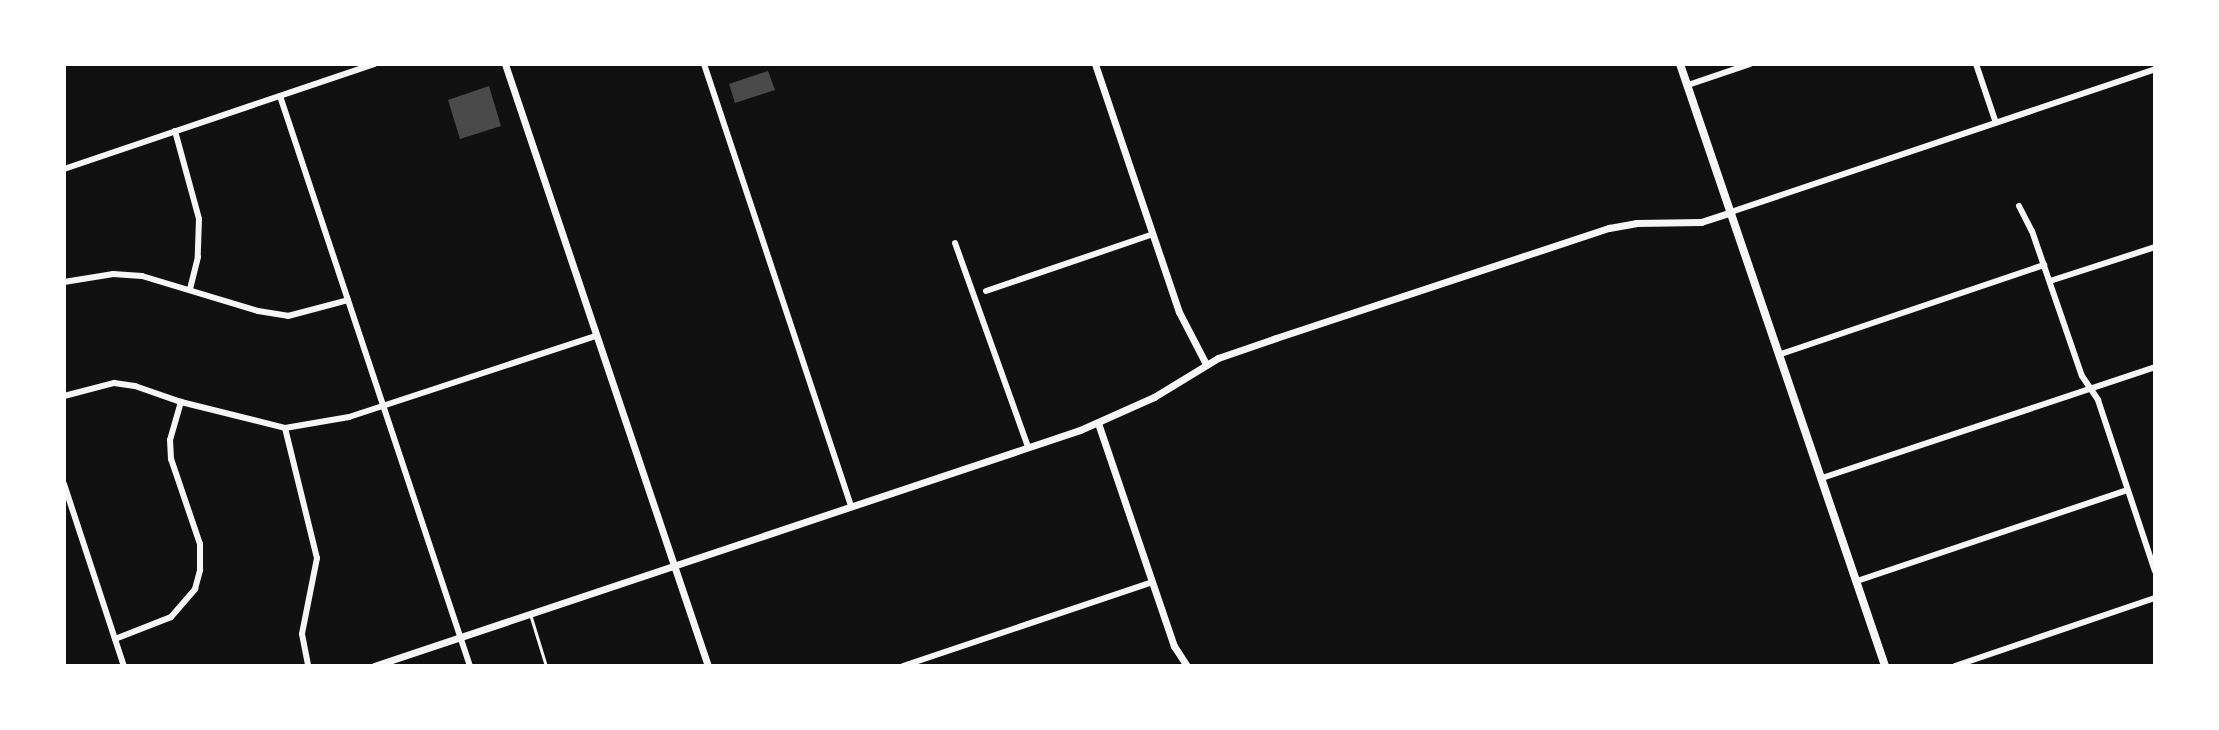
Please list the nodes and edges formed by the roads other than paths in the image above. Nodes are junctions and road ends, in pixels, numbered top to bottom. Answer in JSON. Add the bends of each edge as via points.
{"nodes":[{"id":1,"x":375,"y":64,"type":"edge"},
{"id":2,"x":505,"y":64,"type":"edge"},
{"id":3,"x":704,"y":64,"type":"edge"},
{"id":4,"x":1095,"y":64,"type":"edge"},
{"id":5,"x":1680,"y":64,"type":"edge"},
{"id":6,"x":1750,"y":64,"type":"edge"},
{"id":7,"x":1976,"y":64,"type":"edge"},
{"id":8,"x":2155,"y":69,"type":"edge"},
{"id":9,"x":1688,"y":85,"type":"junction"},
{"id":10,"x":280,"y":96,"type":"junction"},
{"id":11,"x":1996,"y":123,"type":"junction"},
{"id":12,"x":175,"y":131,"type":"junction"},
{"id":13,"x":64,"y":169,"type":"edge"},
{"id":14,"x":2019,"y":206,"type":"dead end"},
{"id":15,"x":1731,"y":212,"type":"junction"},
{"id":16,"x":1153,"y":234,"type":"junction"},
{"id":17,"x":955,"y":243,"type":"dead end"},
{"id":18,"x":2155,"y":247,"type":"edge"},
{"id":19,"x":2044,"y":265,"type":"junction"},
{"id":20,"x":2050,"y":281,"type":"junction"},
{"id":21,"x":64,"y":282,"type":"edge"},
{"id":22,"x":190,"y":289,"type":"junction"},
{"id":23,"x":986,"y":291,"type":"dead end"},
{"id":24,"x":348,"y":300,"type":"junction"},
{"id":25,"x":596,"y":336,"type":"junction"},
{"id":26,"x":1781,"y":354,"type":"junction"},
{"id":27,"x":1206,"y":364,"type":"junction"},
{"id":28,"x":2155,"y":367,"type":"edge"},
{"id":29,"x":2089,"y":389,"type":"junction"},
{"id":30,"x":64,"y":396,"type":"edge"},
{"id":31,"x":181,"y":402,"type":"junction"},
{"id":32,"x":384,"y":405,"type":"junction"},
{"id":33,"x":1098,"y":423,"type":"junction"},
{"id":34,"x":285,"y":428,"type":"junction"},
{"id":35,"x":1028,"y":447,"type":"junction"},
{"id":36,"x":1822,"y":478,"type":"junction"},
{"id":37,"x":64,"y":484,"type":"edge"},
{"id":38,"x":2127,"y":490,"type":"junction"},
{"id":39,"x":851,"y":506,"type":"junction"},
{"id":40,"x":2155,"y":545,"type":"edge"},
{"id":41,"x":2147,"y":548,"type":"junction"},
{"id":42,"x":673,"y":566,"type":"junction"},
{"id":43,"x":2155,"y":571,"type":"edge"},
{"id":44,"x":1857,"y":581,"type":"junction"},
{"id":45,"x":1152,"y":582,"type":"junction"},
{"id":46,"x":2155,"y":598,"type":"edge"},
{"id":47,"x":530,"y":614,"type":"junction"},
{"id":48,"x":461,"y":636,"type":"junction"},
{"id":49,"x":115,"y":639,"type":"junction"},
{"id":50,"x":927,"y":658,"type":"junction"},
{"id":51,"x":124,"y":666,"type":"edge"},
{"id":52,"x":308,"y":666,"type":"edge"},
{"id":53,"x":374,"y":666,"type":"edge"},
{"id":54,"x":470,"y":666,"type":"edge"},
{"id":55,"x":546,"y":666,"type":"edge"},
{"id":56,"x":708,"y":666,"type":"edge"},
{"id":57,"x":903,"y":666,"type":"edge"},
{"id":58,"x":931,"y":666,"type":"edge"},
{"id":59,"x":1187,"y":666,"type":"edge"},
{"id":60,"x":1885,"y":666,"type":"edge"},
{"id":61,"x":1955,"y":666,"type":"edge"}],
"edges":[{"from":1,"to":10,"type":"street"},
{"from":2,"to":25,"type":"street"},
{"from":3,"to":39,"type":"street"},
{"from":4,"to":16,"type":"street"},
{"from":5,"to":9,"type":"main road"},
{"from":6,"to":9,"type":"street"},
{"from":7,"to":11,"type":"street"},
{"from":8,"to":11,"type":"street"},
{"from":9,"to":15,"type":"main road"},
{"from":10,"to":12,"type":"street"},
{"from":10,"to":24,"type":"street"},
{"from":11,"to":15,"type":"street"},
{"from":12,"to":13,"type":"street"},
{"from":12,"to":22,"type":"street","via":[[199,219]]},
{"from":14,"to":19,"type":"street"},
{"from":15,"to":26,"type":"main road"},
{"from":15,"to":27,"type":"street","via":[[1701,222],[1609,228]]},
{"from":16,"to":23,"type":"street"},
{"from":16,"to":27,"type":"street","via":[[1181,316]]},
{"from":17,"to":35,"type":"street"},
{"from":18,"to":20,"type":"street"},
{"from":19,"to":20,"type":"street"},
{"from":19,"to":26,"type":"street"},
{"from":20,"to":29,"type":"street"},
{"from":21,"to":22,"type":"street","via":[[113,274]]},
{"from":22,"to":24,"type":"street","via":[[288,316]]},
{"from":24,"to":32,"type":"street"},
{"from":25,"to":32,"type":"street"},
{"from":25,"to":42,"type":"street"},
{"from":26,"to":36,"type":"main road"},
{"from":27,"to":33,"type":"street","via":[[1170,389]]},
{"from":28,"to":29,"type":"street"},
{"from":29,"to":36,"type":"street"},
{"from":29,"to":38,"type":"street","via":[[2098,400]]},
{"from":30,"to":31,"type":"street","via":[[114,383]]},
{"from":31,"to":34,"type":"street"},
{"from":31,"to":49,"type":"street","via":[[170,440],[171,459],[200,544],[195,589],[171,617]]},
{"from":32,"to":34,"type":"street"},
{"from":32,"to":48,"type":"street"},
{"from":33,"to":35,"type":"street"},
{"from":33,"to":45,"type":"street"},
{"from":34,"to":52,"type":"street","via":[[317,558],[302,634]]},
{"from":35,"to":39,"type":"street"},
{"from":36,"to":44,"type":"main road"},
{"from":37,"to":49,"type":"street"},
{"from":38,"to":41,"type":"street"},
{"from":38,"to":44,"type":"street"},
{"from":39,"to":42,"type":"street"},
{"from":40,"to":41,"type":"street"},
{"from":41,"to":43,"type":"street"},
{"from":42,"to":47,"type":"street"},
{"from":42,"to":56,"type":"street"},
{"from":44,"to":60,"type":"main road"},
{"from":45,"to":50,"type":"street"},
{"from":45,"to":59,"type":"street","via":[[1174,646]]},
{"from":46,"to":61,"type":"street"},
{"from":47,"to":48,"type":"street"},
{"from":47,"to":55,"type":"lane"},
{"from":48,"to":53,"type":"street"},
{"from":48,"to":54,"type":"street"},
{"from":49,"to":51,"type":"street"},
{"from":50,"to":57,"type":"street"},
{"from":50,"to":58,"type":"street"}]}
